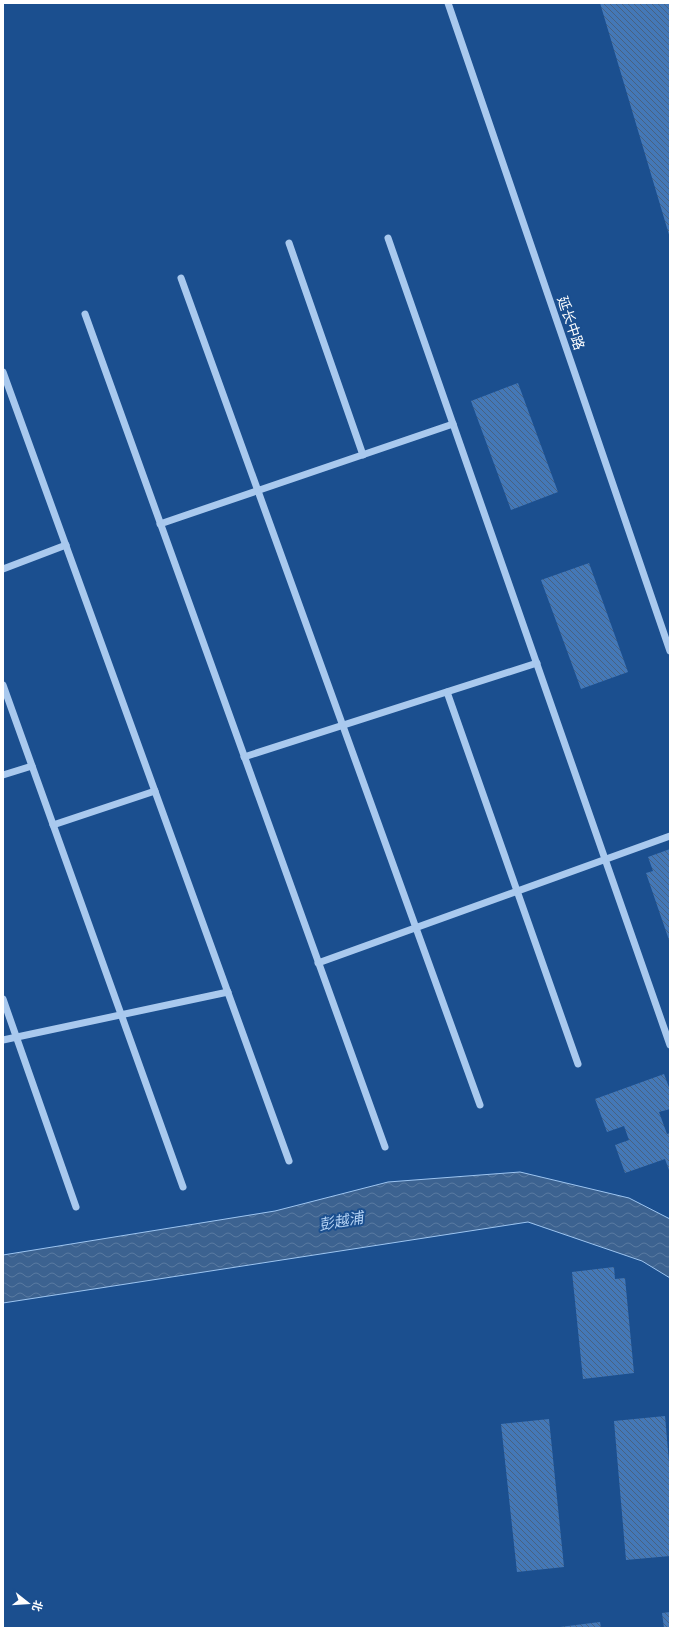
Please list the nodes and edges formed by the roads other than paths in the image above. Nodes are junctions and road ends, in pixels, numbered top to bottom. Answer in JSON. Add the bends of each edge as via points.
{"nodes":[{"id":1,"x":448,"y":3,"type":"edge"},
{"id":2,"x":388,"y":238,"type":"dead end"},
{"id":3,"x":289,"y":243,"type":"dead end"},
{"id":4,"x":181,"y":278,"type":"dead end"},
{"id":5,"x":85,"y":314,"type":"dead end"},
{"id":6,"x":3,"y":372,"type":"edge"},
{"id":7,"x":453,"y":424,"type":"junction"},
{"id":8,"x":363,"y":455,"type":"junction"},
{"id":9,"x":258,"y":490,"type":"junction"},
{"id":10,"x":160,"y":524,"type":"junction"},
{"id":11,"x":66,"y":546,"type":"junction"},
{"id":12,"x":3,"y":569,"type":"edge"},
{"id":13,"x":670,"y":650,"type":"edge"},
{"id":14,"x":537,"y":663,"type":"junction"},
{"id":15,"x":3,"y":685,"type":"edge"},
{"id":16,"x":447,"y":692,"type":"junction"},
{"id":17,"x":343,"y":726,"type":"junction"},
{"id":18,"x":244,"y":758,"type":"junction"},
{"id":19,"x":32,"y":766,"type":"junction"},
{"id":20,"x":3,"y":776,"type":"edge"},
{"id":21,"x":155,"y":791,"type":"junction"},
{"id":22,"x":53,"y":825,"type":"junction"},
{"id":23,"x":670,"y":836,"type":"edge"},
{"id":24,"x":605,"y":859,"type":"junction"},
{"id":25,"x":517,"y":891,"type":"junction"},
{"id":26,"x":416,"y":928,"type":"junction"},
{"id":27,"x":318,"y":963,"type":"junction"},
{"id":28,"x":228,"y":992,"type":"junction"},
{"id":29,"x":3,"y":999,"type":"edge"},
{"id":30,"x":121,"y":1015,"type":"junction"},
{"id":31,"x":16,"y":1037,"type":"junction"},
{"id":32,"x":3,"y":1040,"type":"edge"},
{"id":33,"x":670,"y":1044,"type":"edge"},
{"id":34,"x":578,"y":1064,"type":"dead end"},
{"id":35,"x":480,"y":1105,"type":"dead end"},
{"id":36,"x":385,"y":1147,"type":"dead end"},
{"id":37,"x":289,"y":1161,"type":"dead end"},
{"id":38,"x":183,"y":1187,"type":"dead end"},
{"id":39,"x":76,"y":1207,"type":"dead end"}],
"edges":[{"from":1,"to":13,"type":"street","name":"延长中路"},
{"from":2,"to":7,"type":"street"},
{"from":3,"to":8,"type":"street"},
{"from":4,"to":9,"type":"street"},
{"from":5,"to":10,"type":"street"},
{"from":6,"to":11,"type":"street"},
{"from":7,"to":8,"type":"street"},
{"from":7,"to":14,"type":"street"},
{"from":8,"to":9,"type":"street"},
{"from":9,"to":10,"type":"street"},
{"from":9,"to":17,"type":"street"},
{"from":10,"to":18,"type":"street"},
{"from":11,"to":12,"type":"street"},
{"from":11,"to":21,"type":"street"},
{"from":14,"to":16,"type":"street"},
{"from":14,"to":24,"type":"street"},
{"from":15,"to":19,"type":"street"},
{"from":16,"to":17,"type":"street"},
{"from":16,"to":25,"type":"street"},
{"from":17,"to":18,"type":"street"},
{"from":17,"to":26,"type":"street"},
{"from":18,"to":27,"type":"street"},
{"from":19,"to":20,"type":"street"},
{"from":19,"to":22,"type":"street"},
{"from":21,"to":22,"type":"street"},
{"from":21,"to":28,"type":"street"},
{"from":22,"to":30,"type":"street"},
{"from":23,"to":24,"type":"street"},
{"from":24,"to":25,"type":"street"},
{"from":24,"to":33,"type":"street"},
{"from":25,"to":26,"type":"street"},
{"from":25,"to":34,"type":"street"},
{"from":26,"to":27,"type":"street"},
{"from":26,"to":35,"type":"street"},
{"from":27,"to":36,"type":"street"},
{"from":28,"to":30,"type":"street"},
{"from":28,"to":37,"type":"street"},
{"from":29,"to":31,"type":"street"},
{"from":30,"to":31,"type":"street"},
{"from":30,"to":38,"type":"street"},
{"from":31,"to":32,"type":"street"},
{"from":31,"to":39,"type":"street"}]}
